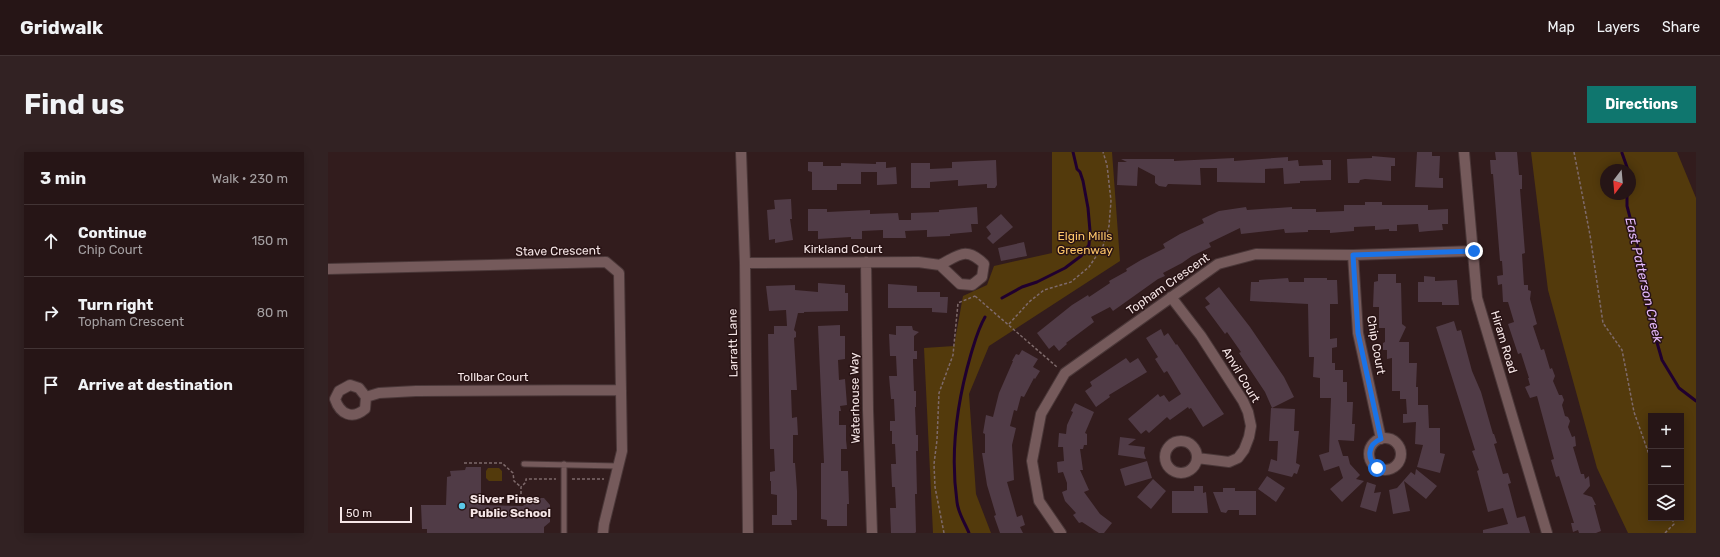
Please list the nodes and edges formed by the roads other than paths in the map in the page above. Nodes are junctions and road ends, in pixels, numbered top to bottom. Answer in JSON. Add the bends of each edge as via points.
{"nodes":[{"id":1,"x":741,"y":152,"type":"edge"},
{"id":2,"x":1464,"y":152,"type":"edge"},
{"id":3,"x":1474,"y":251,"type":"junction"},
{"id":4,"x":1353,"y":255,"type":"junction"},
{"id":5,"x":866,"y":262,"type":"junction"},
{"id":6,"x":745,"y":263,"type":"junction"},
{"id":7,"x":940,"y":265,"type":"dead end"},
{"id":8,"x":328,"y":269,"type":"edge"},
{"id":9,"x":1171,"y":297,"type":"junction"},
{"id":10,"x":622,"y":390,"type":"junction"},
{"id":11,"x":366,"y":397,"type":"dead end"},
{"id":12,"x":1381,"y":439,"type":"dead end"},
{"id":13,"x":1197,"y":458,"type":"dead end"},
{"id":14,"x":524,"y":464,"type":"dead end"},
{"id":15,"x":564,"y":464,"type":"junction"},
{"id":16,"x":618,"y":466,"type":"junction"},
{"id":17,"x":564,"y":533,"type":"edge"},
{"id":18,"x":603,"y":533,"type":"edge"},
{"id":19,"x":748,"y":533,"type":"edge"},
{"id":20,"x":872,"y":533,"type":"edge"},
{"id":21,"x":1061,"y":533,"type":"edge"},
{"id":22,"x":1547,"y":533,"type":"edge"}],
"edges":[{"from":1,"to":6,"type":"street","name":"Larratt Lane"},
{"from":2,"to":3,"type":"street","name":"Hiram Road"},
{"from":3,"to":4,"type":"street","name":"Topham Crescent"},
{"from":3,"to":22,"type":"street","name":"Hiram Road","via":[[1477,298]]},
{"from":4,"to":9,"type":"street","name":"Topham Crescent","via":[[1256,254],[1218,264]]},
{"from":4,"to":12,"type":"street","name":"Chip Court","via":[[1358,333]]},
{"from":5,"to":6,"type":"street","name":"Kirkland Court"},
{"from":5,"to":7,"type":"street","name":"Kirkland Court","via":[[918,262]]},
{"from":5,"to":20,"type":"street","name":"Waterhouse Way"},
{"from":6,"to":19,"type":"street","name":"Larratt Lane"},
{"from":8,"to":10,"type":"street","name":"Stave Crescent","via":[[606,262],[619,273]]},
{"from":9,"to":13,"type":"street","name":"Anvil Court","via":[[1201,336],[1243,401],[1251,426],[1244,450],[1238,458],[1229,462]]},
{"from":9,"to":21,"type":"street","name":"Topham Crescent","via":[[1065,373],[1041,414],[1032,461],[1040,501]]},
{"from":10,"to":11,"type":"street","name":"Tollbar Court","via":[[416,391],[379,393]]},
{"from":10,"to":16,"type":"street","name":"Stave Crescent","via":[[622,451]]},
{"from":14,"to":15,"type":"lane"},
{"from":15,"to":16,"type":"lane"},
{"from":15,"to":17,"type":"lane"},
{"from":16,"to":18,"type":"street","name":"Stave Crescent"}]}
